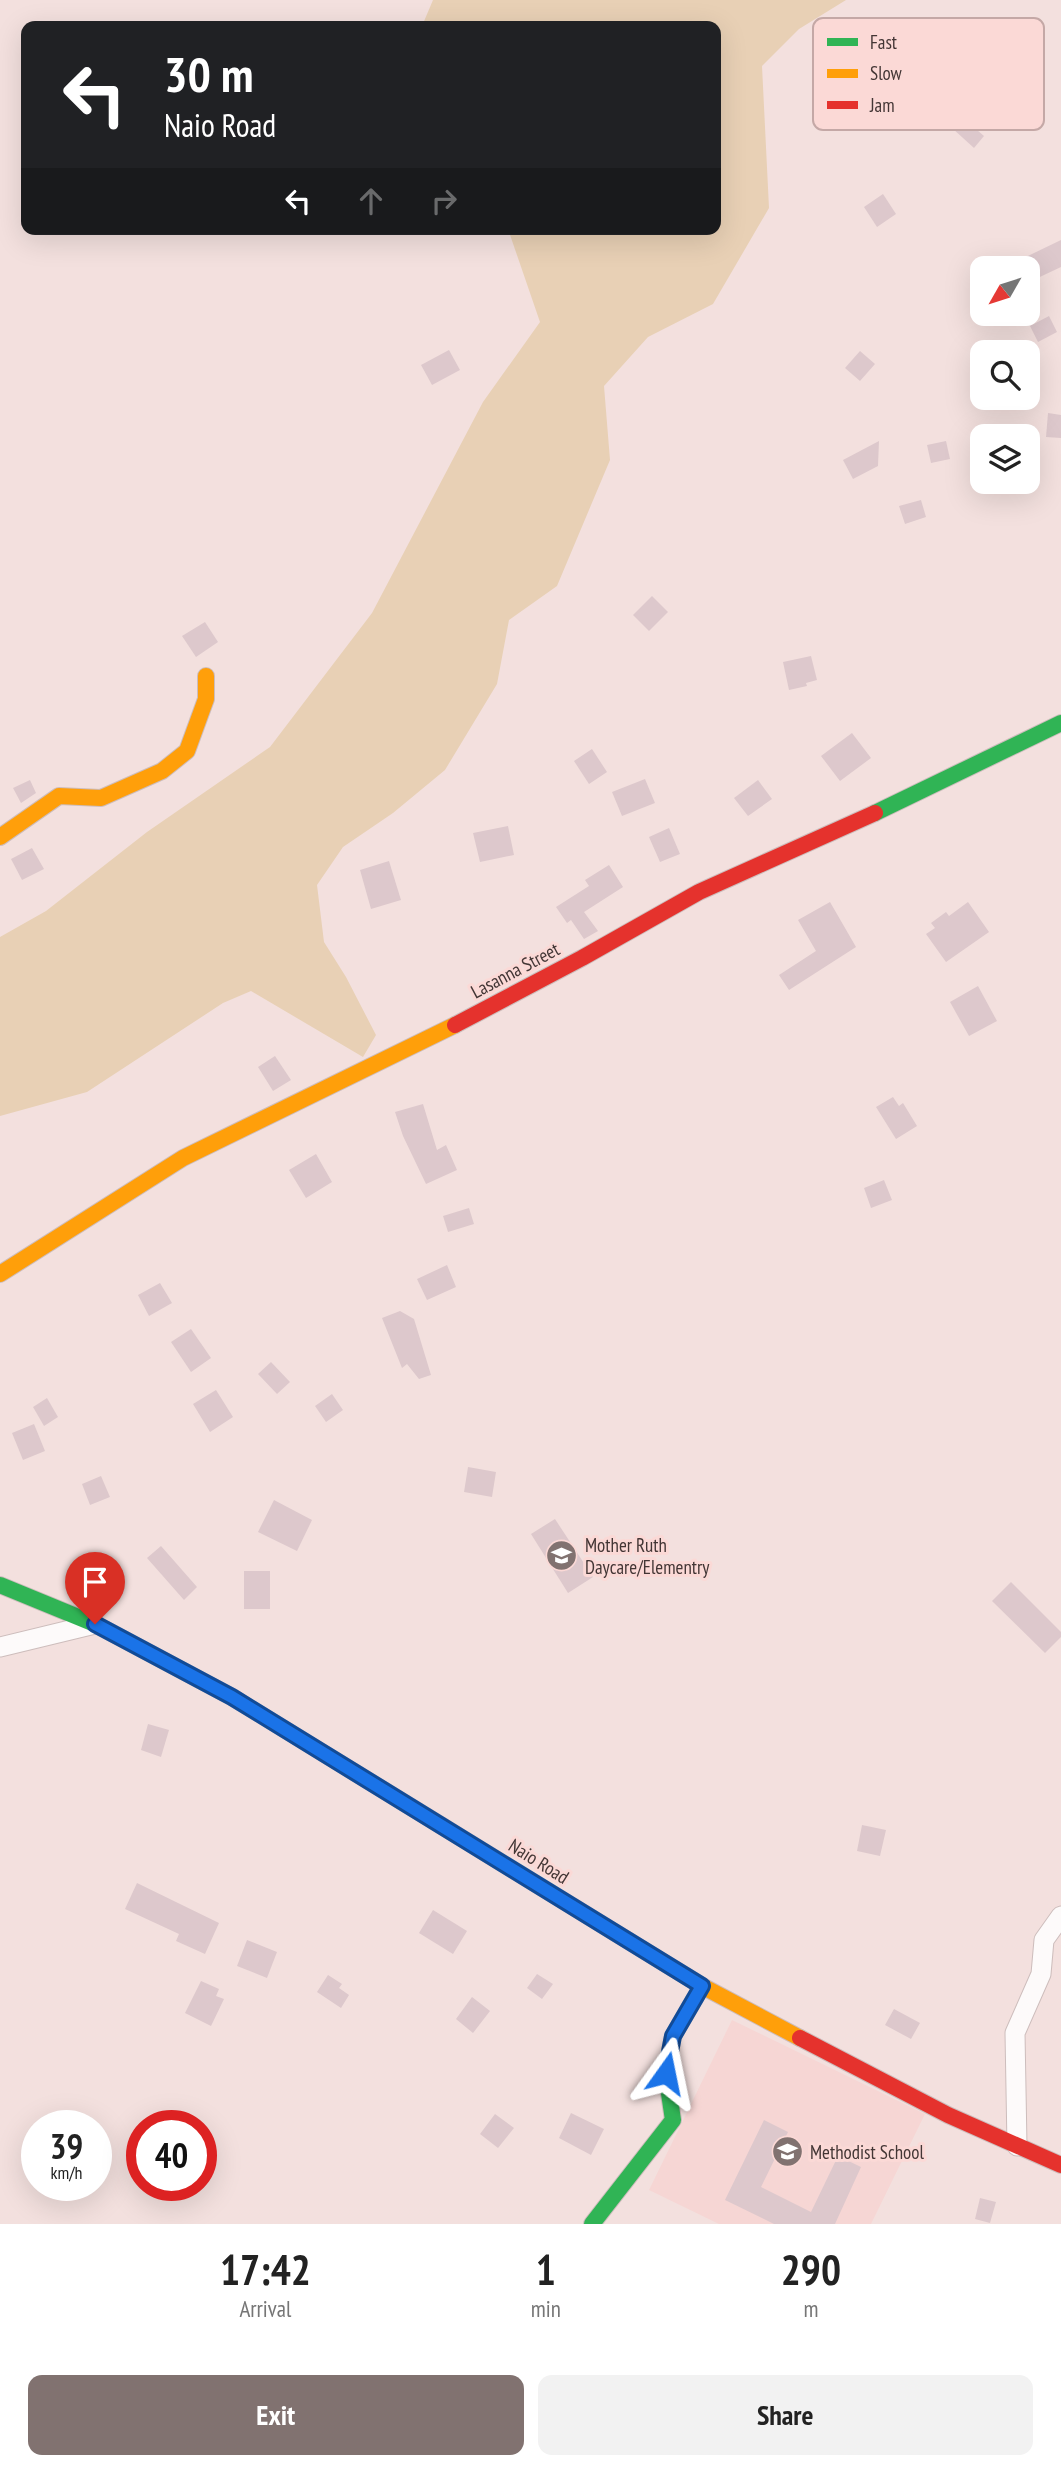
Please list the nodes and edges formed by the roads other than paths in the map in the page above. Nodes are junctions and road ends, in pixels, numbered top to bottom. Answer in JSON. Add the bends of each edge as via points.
{"nodes":[{"id":1,"x":206,"y":676,"type":"dead end"},
{"id":2,"x":1061,"y":723,"type":"edge"},
{"id":3,"x":0,"y":837,"type":"edge"},
{"id":4,"x":0,"y":1275,"type":"edge"},
{"id":5,"x":0,"y":1585,"type":"edge"},
{"id":6,"x":95,"y":1624,"type":"junction"},
{"id":7,"x":0,"y":1647,"type":"edge"},
{"id":8,"x":1061,"y":1916,"type":"edge"},
{"id":9,"x":702,"y":1986,"type":"junction"},
{"id":10,"x":1017,"y":2146,"type":"junction"},
{"id":11,"x":1061,"y":2165,"type":"edge"},
{"id":12,"x":592,"y":2224,"type":"edge"}],
"edges":[{"from":1,"to":3,"type":"street","via":[[206,699],[187,751],[162,771],[101,798],[59,796]]},
{"from":2,"to":4,"type":"street","name":"Lasanna Street","via":[[699,892],[416,1045],[183,1157]]},
{"from":5,"to":6,"type":"street","name":"Naio Road"},
{"from":6,"to":7,"type":"street"},
{"from":6,"to":9,"type":"street","name":"Naio Road","via":[[232,1697]]},
{"from":8,"to":10,"type":"street","via":[[1044,1940],[1041,1974],[1015,2032]]},
{"from":9,"to":10,"type":"street","name":"Naio Road","via":[[948,2115]]},
{"from":9,"to":12,"type":"street","via":[[673,2036],[666,2073],[673,2120]]},
{"from":10,"to":11,"type":"street","name":"Naio Road"}]}
